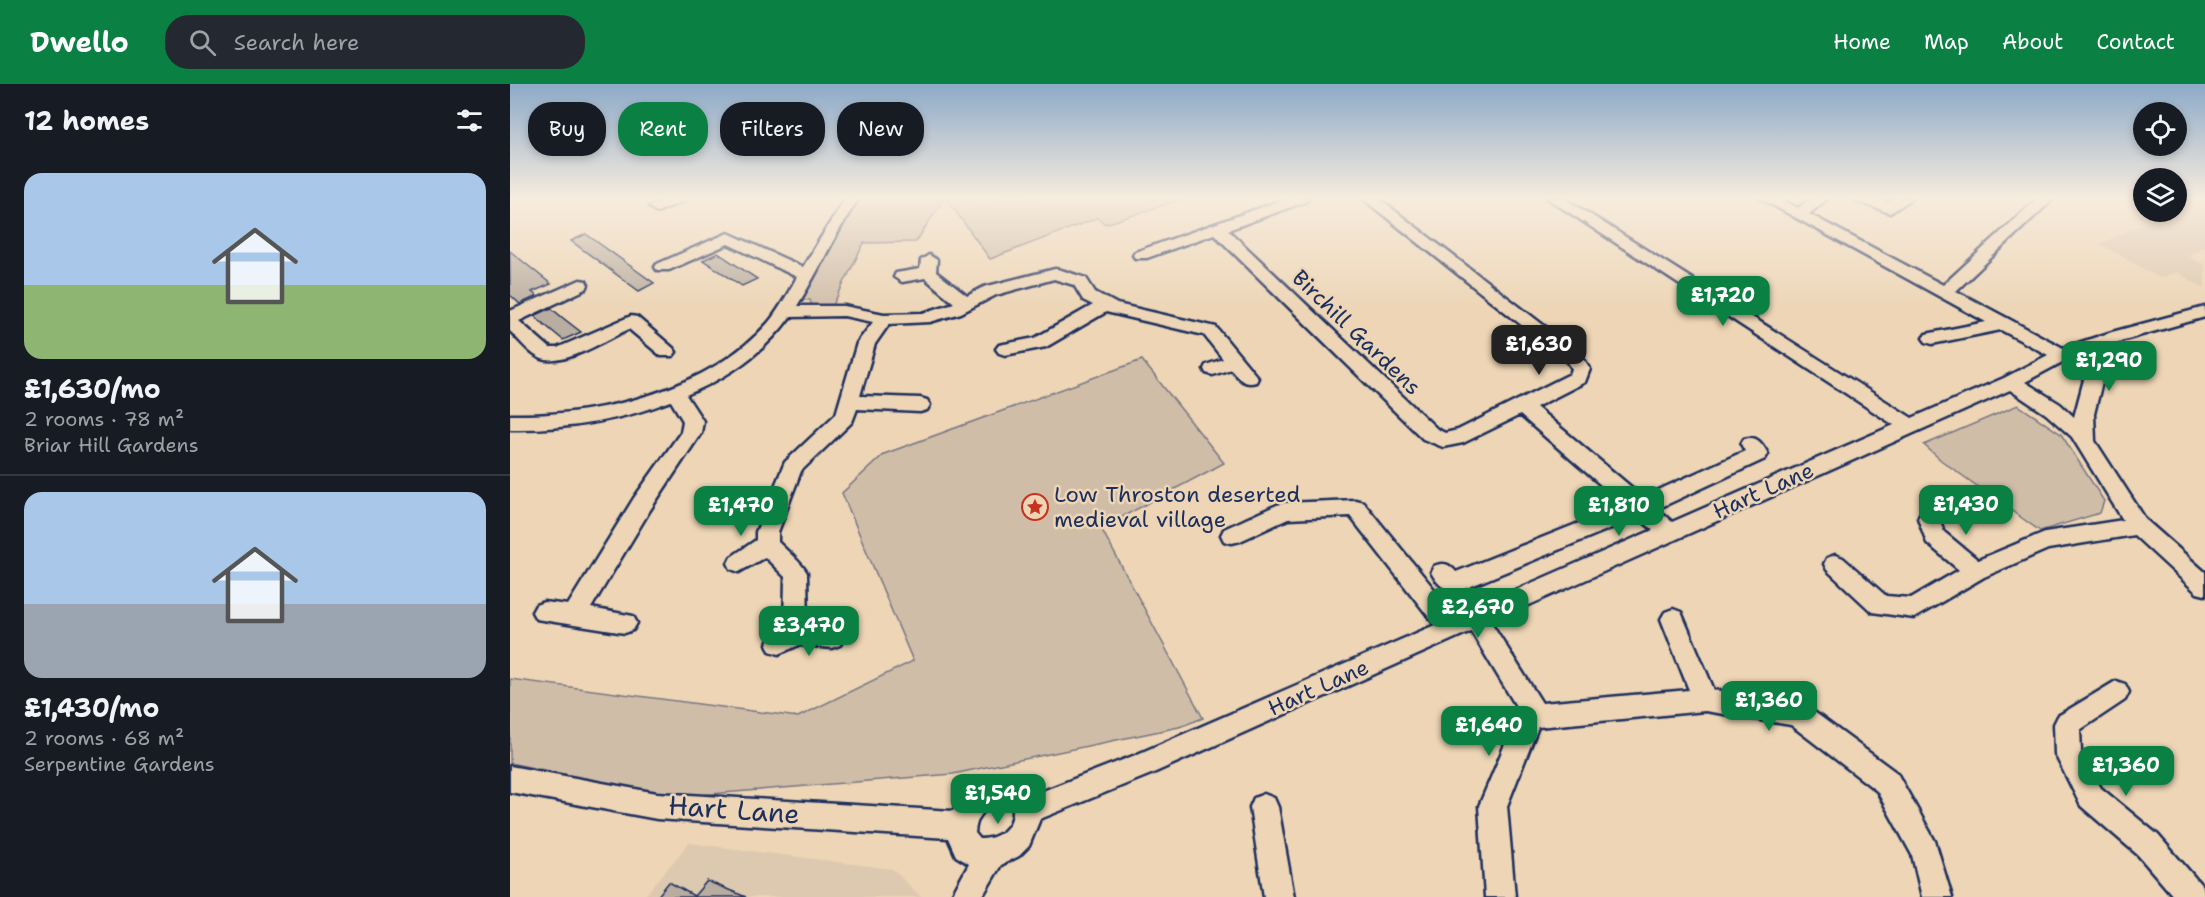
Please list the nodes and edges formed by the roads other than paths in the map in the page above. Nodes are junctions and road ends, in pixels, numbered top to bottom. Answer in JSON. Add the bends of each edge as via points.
{"nodes":[{"id":1,"x":829,"y":236,"type":"edge"},
{"id":2,"x":1195,"y":236,"type":"edge"},
{"id":3,"x":1225,"y":236,"type":"edge"},
{"id":4,"x":1418,"y":236,"type":"edge"},
{"id":5,"x":1613,"y":236,"type":"edge"},
{"id":6,"x":1838,"y":236,"type":"edge"},
{"id":7,"x":2006,"y":236,"type":"edge"},
{"id":8,"x":1141,"y":255,"type":"dead end"},
{"id":9,"x":1068,"y":259,"type":"dead end"},
{"id":10,"x":663,"y":267,"type":"dead end"},
{"id":11,"x":1055,"y":274,"type":"junction"},
{"id":12,"x":808,"y":276,"type":"junction"},
{"id":13,"x":902,"y":277,"type":"dead end"},
{"id":14,"x":580,"y":285,"type":"dead end"},
{"id":15,"x":1944,"y":293,"type":"junction"},
{"id":16,"x":965,"y":303,"type":"junction"},
{"id":17,"x":1105,"y":305,"type":"junction"},
{"id":18,"x":784,"y":312,"type":"junction"},
{"id":19,"x":2201,"y":317,"type":"edge"},
{"id":20,"x":884,"y":319,"type":"junction"},
{"id":21,"x":510,"y":320,"type":"edge"},
{"id":22,"x":2001,"y":324,"type":"junction"},
{"id":23,"x":1932,"y":338,"type":"dead end"},
{"id":24,"x":1005,"y":349,"type":"dead end"},
{"id":25,"x":667,"y":352,"type":"dead end"},
{"id":26,"x":2062,"y":355,"type":"junction"},
{"id":27,"x":1235,"y":361,"type":"junction"},
{"id":28,"x":2088,"y":365,"type":"dead end"},
{"id":29,"x":1213,"y":369,"type":"dead end"},
{"id":30,"x":1249,"y":378,"type":"dead end"},
{"id":31,"x":2011,"y":382,"type":"junction"},
{"id":32,"x":675,"y":392,"type":"junction"},
{"id":33,"x":849,"y":402,"type":"junction"},
{"id":34,"x":920,"y":405,"type":"dead end"},
{"id":35,"x":1522,"y":405,"type":"junction"},
{"id":36,"x":510,"y":422,"type":"edge"},
{"id":37,"x":1910,"y":426,"type":"junction"},
{"id":38,"x":2086,"y":440,"type":"junction"},
{"id":39,"x":1751,"y":444,"type":"dead end"},
{"id":40,"x":1639,"y":508,"type":"junction"},
{"id":41,"x":1929,"y":518,"type":"dead end"},
{"id":42,"x":2138,"y":526,"type":"junction"},
{"id":43,"x":1669,"y":532,"type":"junction"},
{"id":44,"x":1232,"y":535,"type":"dead end"},
{"id":45,"x":767,"y":544,"type":"junction"},
{"id":46,"x":739,"y":563,"type":"dead end"},
{"id":47,"x":1835,"y":564,"type":"dead end"},
{"id":48,"x":1977,"y":571,"type":"junction"},
{"id":49,"x":1442,"y":572,"type":"dead end"},
{"id":50,"x":2205,"y":586,"type":"edge"},
{"id":51,"x":544,"y":612,"type":"dead end"},
{"id":52,"x":574,"y":615,"type":"junction"},
{"id":53,"x":1673,"y":619,"type":"dead end"},
{"id":54,"x":1463,"y":622,"type":"junction"},
{"id":55,"x":625,"y":623,"type":"dead end"},
{"id":56,"x":832,"y":638,"type":"dead end"},
{"id":57,"x":2116,"y":692,"type":"dead end"},
{"id":58,"x":1705,"y":700,"type":"junction"},
{"id":59,"x":1530,"y":716,"type":"junction"},
{"id":60,"x":510,"y":779,"type":"edge"},
{"id":61,"x":1264,"y":807,"type":"dead end"},
{"id":62,"x":1028,"y":810,"type":"junction"},
{"id":63,"x":961,"y":825,"type":"junction"},
{"id":64,"x":992,"y":853,"type":"junction"},
{"id":65,"x":966,"y":897,"type":"edge"},
{"id":66,"x":1279,"y":897,"type":"edge"},
{"id":67,"x":1500,"y":897,"type":"edge"},
{"id":68,"x":1937,"y":897,"type":"edge"},
{"id":69,"x":2193,"y":897,"type":"edge"}],
"edges":[{"from":1,"to":12,"type":"street"},
{"from":2,"to":8,"type":"street"},
{"from":3,"to":35,"type":"street","name":"Birchill Gardens","via":[[1430,434],[1443,440],[1463,436]]},
{"from":4,"to":35,"type":"street","via":[[1575,358],[1581,369],[1578,378]]},
{"from":5,"to":37,"type":"street"},
{"from":6,"to":15,"type":"street"},
{"from":7,"to":15,"type":"street"},
{"from":9,"to":11,"type":"street"},
{"from":10,"to":12,"type":"street","via":[[728,238]]},
{"from":11,"to":16,"type":"street","via":[[990,291]]},
{"from":11,"to":17,"type":"street","via":[[1080,282],[1089,296]]},
{"from":12,"to":18,"type":"street"},
{"from":13,"to":16,"type":"street","via":[[929,266]]},
{"from":14,"to":21,"type":"street"},
{"from":15,"to":22,"type":"street"},
{"from":16,"to":20,"type":"street","via":[[924,318]]},
{"from":17,"to":24,"type":"street","via":[[1031,352]]},
{"from":17,"to":27,"type":"street","via":[[1210,331]]},
{"from":18,"to":20,"type":"street","via":[[844,311]]},
{"from":18,"to":32,"type":"street","via":[[757,343]]},
{"from":19,"to":26,"type":"street","name":"Hart Lane","via":[[2118,336]]},
{"from":20,"to":33,"type":"street","via":[[866,343]]},
{"from":21,"to":25,"type":"street","via":[[546,354],[560,354],[631,321]]},
{"from":22,"to":23,"type":"street"},
{"from":22,"to":26,"type":"street"},
{"from":26,"to":31,"type":"street","name":"Hart Lane"},
{"from":27,"to":29,"type":"street"},
{"from":27,"to":30,"type":"street"},
{"from":28,"to":38,"type":"street","via":[[2096,370],[2085,414]]},
{"from":31,"to":37,"type":"street","name":"Hart Lane"},
{"from":31,"to":38,"type":"street","via":[[2053,409]]},
{"from":32,"to":36,"type":"street","via":[[587,418]]},
{"from":32,"to":52,"type":"street","via":[[693,421],[691,433]]},
{"from":33,"to":34,"type":"street","via":[[896,396]]},
{"from":33,"to":45,"type":"street","via":[[845,417],[792,467],[767,532]]},
{"from":35,"to":40,"type":"street"},
{"from":37,"to":43,"type":"street","name":"Hart Lane"},
{"from":38,"to":42,"type":"street"},
{"from":39,"to":40,"type":"street","via":[[1758,454]]},
{"from":40,"to":43,"type":"street"},
{"from":40,"to":49,"type":"street","via":[[1456,582]]},
{"from":41,"to":48,"type":"street","via":[[1935,537]]},
{"from":42,"to":48,"type":"street","via":[[2045,541]]},
{"from":42,"to":50,"type":"street"},
{"from":43,"to":54,"type":"street","name":"Hart Lane"},
{"from":44,"to":54,"type":"street","via":[[1285,511],[1355,508]]},
{"from":45,"to":46,"type":"street"},
{"from":45,"to":56,"type":"street","via":[[796,573],[788,639]]},
{"from":47,"to":48,"type":"street","via":[[1880,605],[1914,608]]},
{"from":51,"to":52,"type":"street"},
{"from":52,"to":55,"type":"street"},
{"from":53,"to":58,"type":"street"},
{"from":54,"to":59,"type":"street","via":[[1532,710]]},
{"from":54,"to":62,"type":"street","name":"Hart Lane","via":[[1142,765]]},
{"from":57,"to":69,"type":"street","via":[[2067,724],[2068,754],[2091,796],[2148,845]]},
{"from":58,"to":59,"type":"street"},
{"from":58,"to":68,"type":"street","via":[[1797,714],[1887,782],[1924,851]]},
{"from":59,"to":67,"type":"street","via":[[1493,806]]},
{"from":60,"to":63,"type":"street","name":"Hart Lane","via":[[657,806]]},
{"from":61,"to":66,"type":"street"},
{"from":62,"to":63,"type":"street","via":[[1018,794],[998,790],[974,802]]},
{"from":62,"to":64,"type":"street","via":[[1027,821],[1015,841]]},
{"from":63,"to":64,"type":"street","via":[[965,845],[980,854]]},
{"from":64,"to":65,"type":"street"}]}
